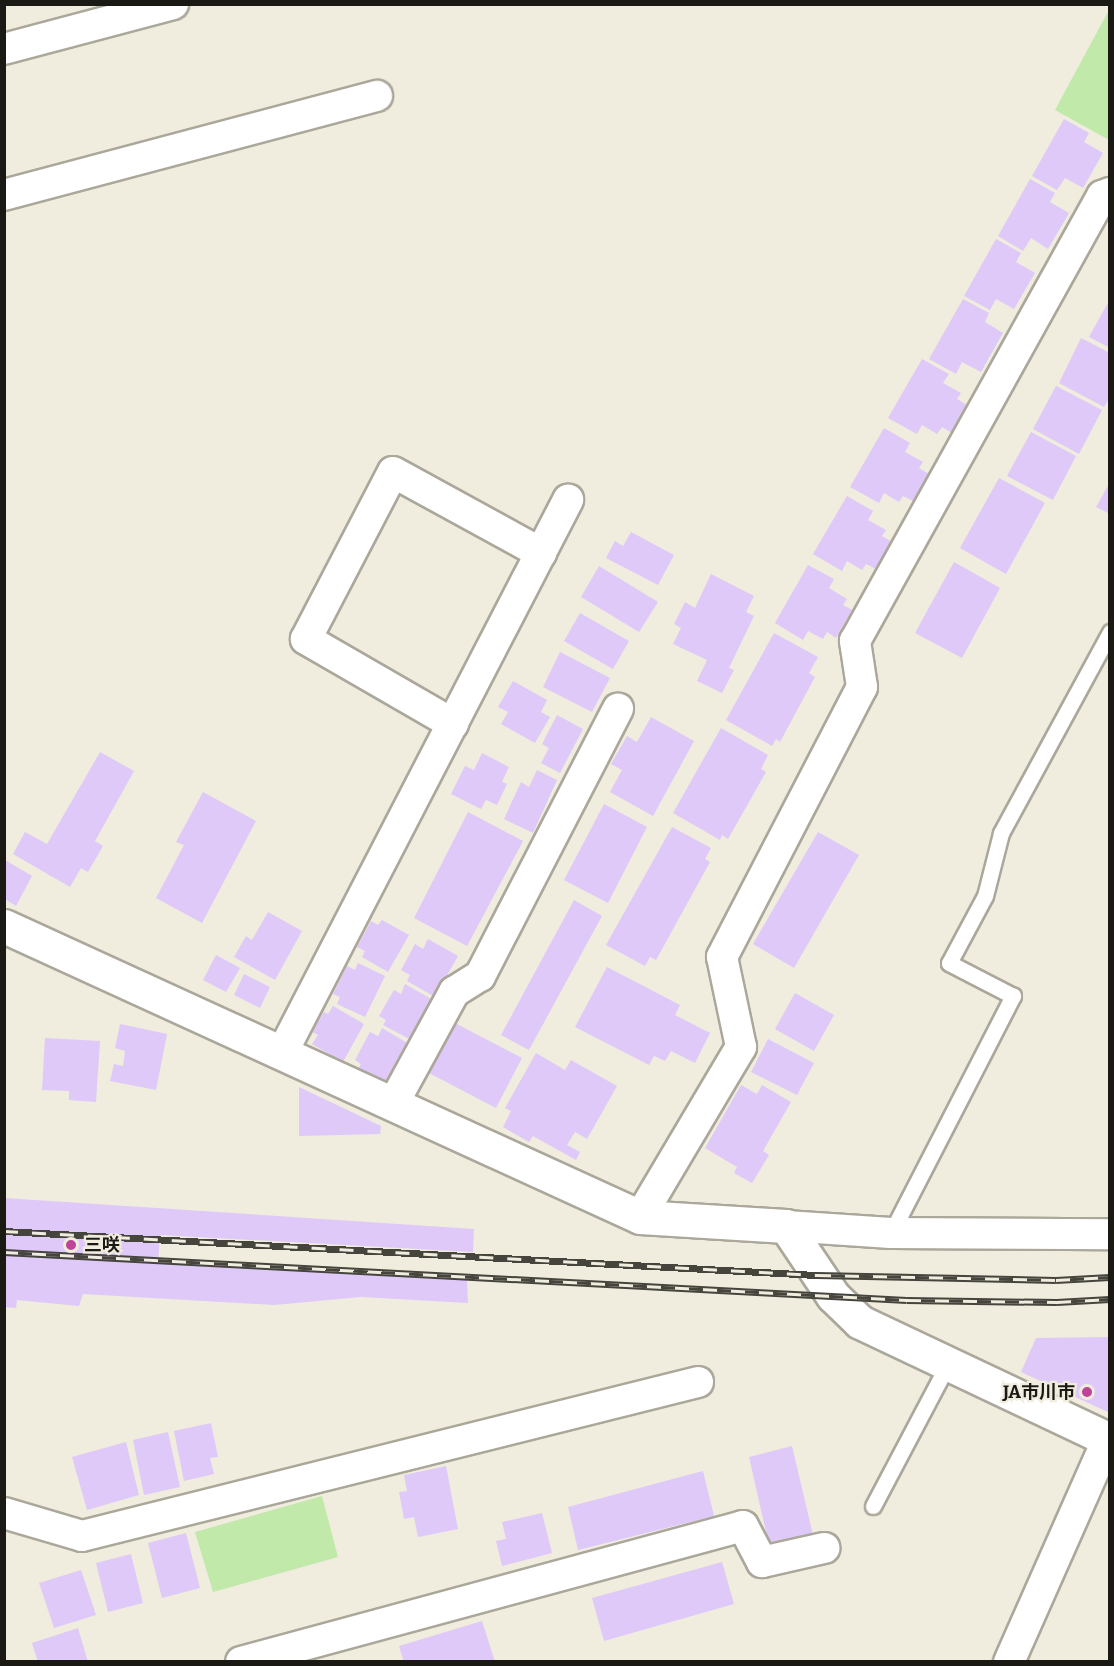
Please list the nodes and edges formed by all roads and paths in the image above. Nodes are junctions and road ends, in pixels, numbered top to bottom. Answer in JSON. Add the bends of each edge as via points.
{"nodes":[{"id":1,"x":173,"y":4,"type":"edge"},
{"id":2,"x":4,"y":49,"type":"edge"},
{"id":3,"x":377,"y":96,"type":"dead end"},
{"id":4,"x":1110,"y":193,"type":"edge"},
{"id":5,"x":4,"y":195,"type":"edge"},
{"id":6,"x":568,"y":500,"type":"dead end"},
{"id":7,"x":541,"y":553,"type":"junction"},
{"id":8,"x":1110,"y":632,"type":"edge"},
{"id":9,"x":618,"y":708,"type":"dead end"},
{"id":10,"x":453,"y":724,"type":"junction"},
{"id":11,"x":4,"y":926,"type":"edge"},
{"id":12,"x":282,"y":1053,"type":"junction"},
{"id":13,"x":393,"y":1104,"type":"junction"},
{"id":14,"x":640,"y":1217,"type":"junction"},
{"id":15,"x":786,"y":1226,"type":"junction"},
{"id":16,"x":891,"y":1233,"type":"junction"},
{"id":17,"x":1110,"y":1234,"type":"edge"},
{"id":18,"x":948,"y":1364,"type":"junction"},
{"id":19,"x":698,"y":1382,"type":"dead end"},
{"id":20,"x":1109,"y":1439,"type":"edge"},
{"id":21,"x":873,"y":1506,"type":"dead end"},
{"id":22,"x":4,"y":1513,"type":"edge"},
{"id":23,"x":824,"y":1548,"type":"dead end"},
{"id":24,"x":240,"y":1662,"type":"edge"},
{"id":25,"x":1009,"y":1662,"type":"edge"}],
"edges":[{"from":1,"to":2,"type":"street"},
{"from":3,"to":5,"type":"street"},
{"from":4,"to":14,"type":"street","via":[[1102,196],[855,641],[862,687],[722,957],[741,1047]]},
{"from":6,"to":7,"type":"street"},
{"from":7,"to":10,"type":"street"},
{"from":7,"to":10,"type":"street","via":[[393,472],[306,639]]},
{"from":8,"to":16,"type":"lane","via":[[1001,833],[985,896],[949,963],[1013,996]]},
{"from":9,"to":13,"type":"street","via":[[480,976],[454,992]]},
{"from":10,"to":12,"type":"street"},
{"from":11,"to":12,"type":"street"},
{"from":12,"to":13,"type":"street"},
{"from":13,"to":14,"type":"street"},
{"from":14,"to":15,"type":"street"},
{"from":15,"to":16,"type":"street"},
{"from":15,"to":18,"type":"street","via":[[833,1296],[860,1322]]},
{"from":16,"to":17,"type":"street"},
{"from":18,"to":20,"type":"street"},
{"from":18,"to":21,"type":"lane"},
{"from":19,"to":22,"type":"street","via":[[82,1536]]},
{"from":20,"to":25,"type":"street"},
{"from":23,"to":24,"type":"street","via":[[762,1562],[744,1526]]}]}
